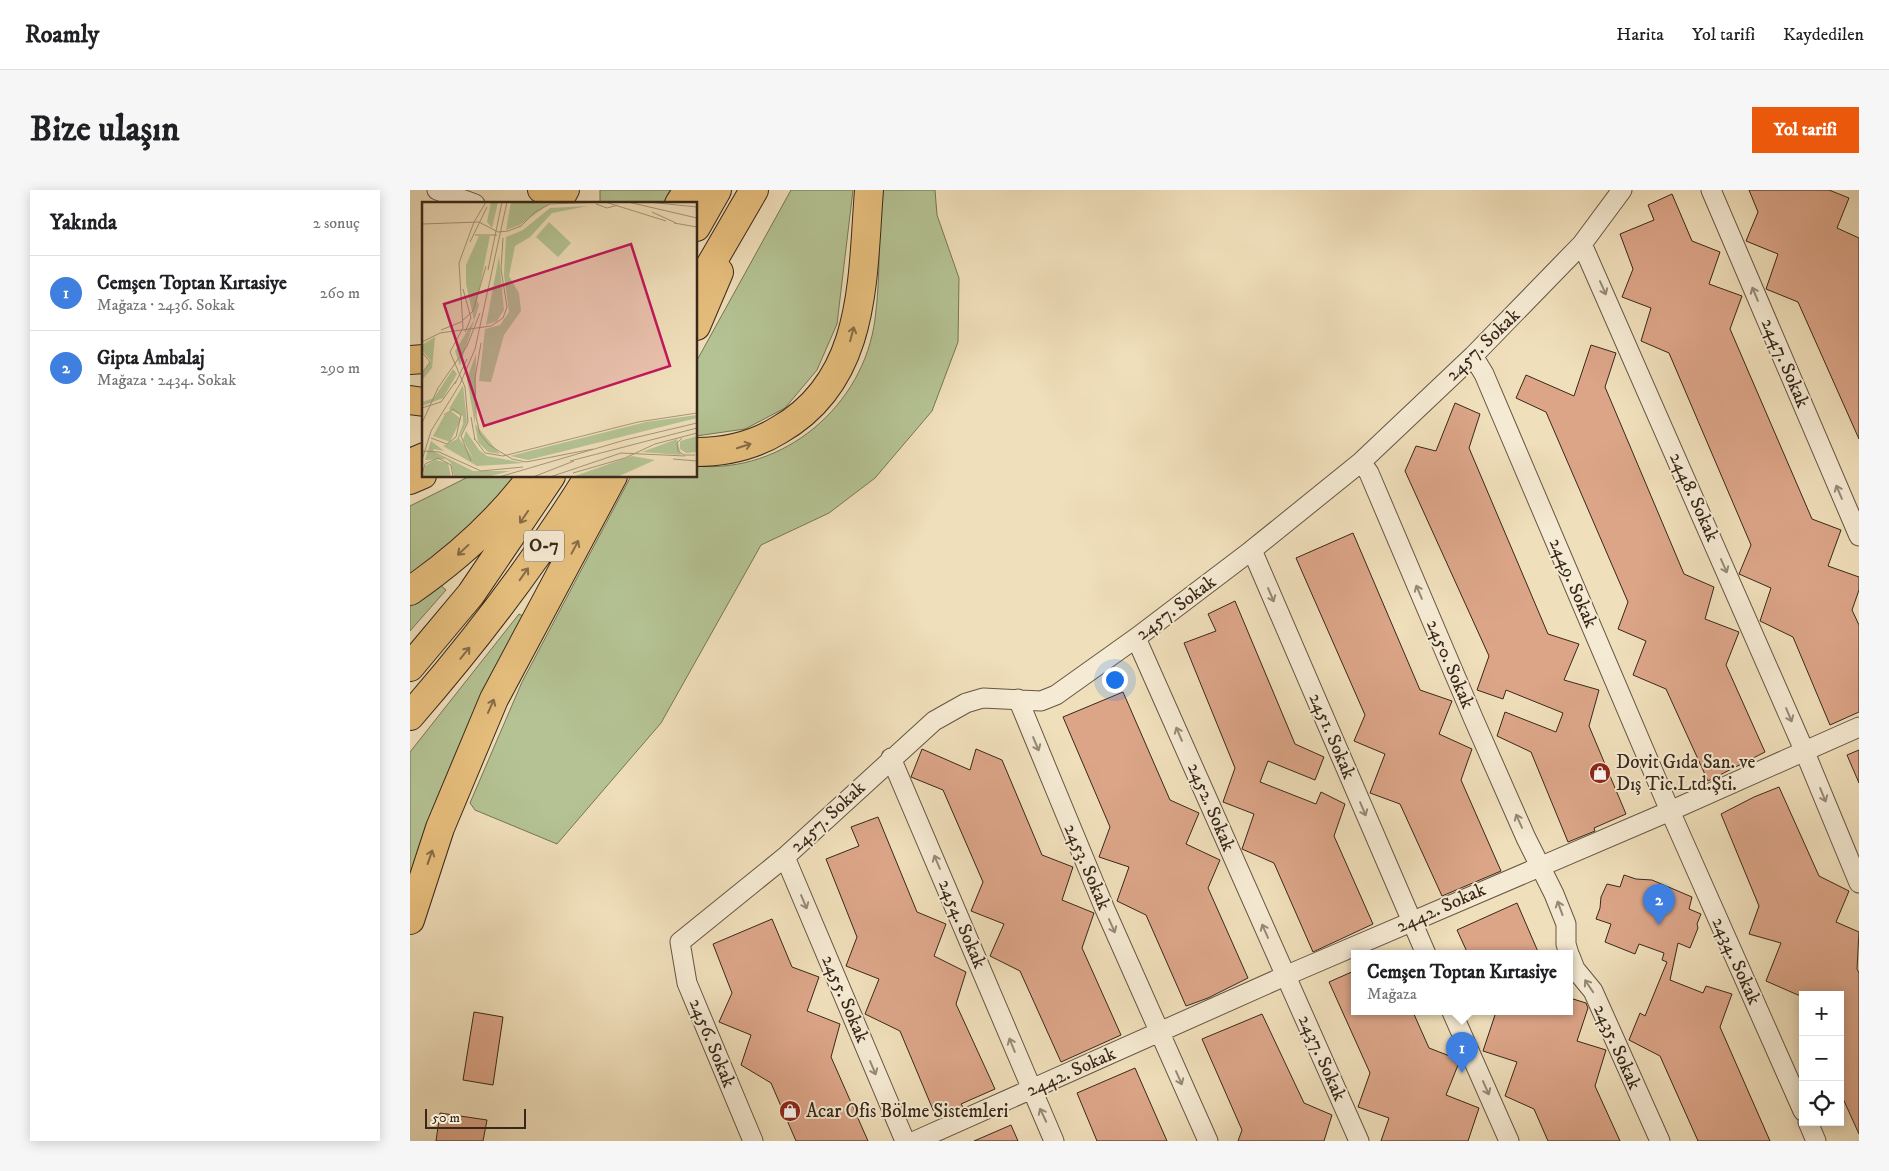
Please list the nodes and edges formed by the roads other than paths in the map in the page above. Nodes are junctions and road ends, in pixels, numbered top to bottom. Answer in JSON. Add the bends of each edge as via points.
{"nodes":[{"id":1,"x":437,"y":190,"type":"edge"},
{"id":2,"x":540,"y":190,"type":"edge"},
{"id":3,"x":567,"y":190,"type":"edge"},
{"id":4,"x":688,"y":190,"type":"edge"},
{"id":5,"x":717,"y":190,"type":"edge"},
{"id":6,"x":754,"y":190,"type":"edge"},
{"id":7,"x":869,"y":190,"type":"edge"},
{"id":8,"x":1622,"y":190,"type":"edge"},
{"id":9,"x":1711,"y":190,"type":"edge"},
{"id":10,"x":470,"y":202,"type":"edge"},
{"id":11,"x":680,"y":202,"type":"edge"},
{"id":12,"x":698,"y":223,"type":"edge"},
{"id":13,"x":728,"y":235,"type":"junction"},
{"id":14,"x":1582,"y":244,"type":"junction"},
{"id":15,"x":698,"y":287,"type":"edge"},
{"id":16,"x":698,"y":322,"type":"edge"},
{"id":17,"x":1473,"y":356,"type":"junction"},
{"id":18,"x":698,"y":452,"type":"edge"},
{"id":19,"x":422,"y":456,"type":"edge"},
{"id":20,"x":410,"y":460,"type":"edge"},
{"id":21,"x":1362,"y":462,"type":"junction"},
{"id":22,"x":422,"y":477,"type":"edge"},
{"id":23,"x":530,"y":478,"type":"edge"},
{"id":24,"x":550,"y":478,"type":"edge"},
{"id":25,"x":588,"y":478,"type":"edge"},
{"id":26,"x":612,"y":478,"type":"edge"},
{"id":27,"x":410,"y":482,"type":"edge"},
{"id":28,"x":1859,"y":536,"type":"edge"},
{"id":29,"x":1252,"y":550,"type":"junction"},
{"id":30,"x":410,"y":591,"type":"edge"},
{"id":31,"x":1136,"y":638,"type":"junction"},
{"id":32,"x":410,"y":667,"type":"edge"},
{"id":33,"x":1018,"y":699,"type":"junction"},
{"id":34,"x":410,"y":716,"type":"edge"},
{"id":35,"x":1859,"y":727,"type":"edge"},
{"id":36,"x":1804,"y":750,"type":"junction"},
{"id":37,"x":891,"y":758,"type":"junction"},
{"id":38,"x":1670,"y":811,"type":"junction"},
{"id":39,"x":785,"y":857,"type":"junction"},
{"id":40,"x":1539,"y":866,"type":"junction"},
{"id":41,"x":1859,"y":884,"type":"edge"},
{"id":42,"x":410,"y":920,"type":"edge"},
{"id":43,"x":1412,"y":921,"type":"junction"},
{"id":44,"x":680,"y":942,"type":"joint"},
{"id":45,"x":1424,"y":950,"type":"edge"},
{"id":46,"x":1568,"y":950,"type":"edge"},
{"id":47,"x":1573,"y":964,"type":"edge"},
{"id":48,"x":1285,"y":976,"type":"junction"},
{"id":49,"x":1453,"y":1015,"type":"edge"},
{"id":50,"x":1159,"y":1033,"type":"junction"},
{"id":51,"x":1031,"y":1090,"type":"junction"},
{"id":52,"x":1799,"y":1102,"type":"edge"},
{"id":53,"x":1810,"y":1126,"type":"edge"},
{"id":54,"x":753,"y":1141,"type":"edge"},
{"id":55,"x":905,"y":1141,"type":"edge"},
{"id":56,"x":915,"y":1141,"type":"edge"},
{"id":57,"x":1054,"y":1141,"type":"edge"},
{"id":58,"x":1208,"y":1141,"type":"edge"},
{"id":59,"x":1359,"y":1141,"type":"edge"},
{"id":60,"x":1509,"y":1141,"type":"edge"},
{"id":61,"x":1660,"y":1141,"type":"edge"},
{"id":62,"x":1816,"y":1141,"type":"edge"}],
"edges":[{"from":1,"to":10,"type":"street"},
{"from":2,"to":3,"type":"main road","via":[[556,202],[562,200]]},
{"from":4,"to":11,"type":"highway"},
{"from":5,"to":12,"type":"highway"},
{"from":6,"to":13,"type":"highway"},
{"from":18,"to":7,"type":"highway","one_way":true,"via":[[726,451],[774,434],[808,410],[831,383],[847,350],[860,300]]},
{"from":8,"to":14,"type":"street","name":"2457. Sokak"},
{"from":28,"to":9,"type":"street","name":"2447. Sokak","one_way":true},
{"from":13,"to":15,"type":"highway"},
{"from":13,"to":16,"type":"highway","via":[[718,279]]},
{"from":14,"to":17,"type":"street","name":"2457. Sokak"},
{"from":14,"to":36,"type":"street","name":"2448. Sokak","one_way":true},
{"from":17,"to":21,"type":"street","name":"2457. Sokak"},
{"from":17,"to":38,"type":"street","name":"2449. Sokak","via":[[1487,381]]},
{"from":19,"to":20,"type":"main road"},
{"from":21,"to":29,"type":"street","name":"2457. Sokak"},
{"from":40,"to":21,"type":"street","name":"2450. Sokak","one_way":true},
{"from":22,"to":27,"type":"main road"},
{"from":23,"to":30,"type":"highway","one_way":true,"via":[[476,539],[451,562]]},
{"from":24,"to":32,"type":"highway","number":"O-7","one_way":true,"via":[[471,594]]},
{"from":34,"to":25,"type":"highway","number":"O-7","one_way":true,"via":[[496,614]]},
{"from":42,"to":26,"type":"highway","one_way":true,"via":[[446,812],[494,699]]},
{"from":29,"to":31,"type":"street","name":"2457. Sokak"},
{"from":29,"to":43,"type":"street","name":"2451. Sokak","one_way":true},
{"from":31,"to":33,"type":"street","name":"2457. Sokak","via":[[1056,695],[1040,701]]},
{"from":48,"to":31,"type":"street","name":"2452. Sokak","one_way":true},
{"from":33,"to":37,"type":"street","name":"2457. Sokak","via":[[983,698],[966,703],[934,720]]},
{"from":33,"to":50,"type":"street","name":"2453. Sokak","one_way":true},
{"from":35,"to":36,"type":"street","name":"2442. Sokak"},
{"from":36,"to":38,"type":"street","name":"2442. Sokak"},
{"from":36,"to":41,"type":"street","name":"2448. Sokak","one_way":true},
{"from":37,"to":39,"type":"street","name":"2457. Sokak"},
{"from":51,"to":37,"type":"street","name":"2454. Sokak","one_way":true},
{"from":38,"to":40,"type":"street","name":"2442. Sokak"},
{"from":38,"to":52,"type":"street","name":"2434. Sokak"},
{"from":39,"to":44,"type":"street","name":"2457. Sokak"},
{"from":39,"to":55,"type":"street","name":"2455. Sokak","one_way":true},
{"from":40,"to":43,"type":"street","name":"2442. Sokak"},
{"from":46,"to":40,"type":"street","name":"2435. Sokak","one_way":true,"via":[[1566,924]]},
{"from":43,"to":45,"type":"street","name":"2451. Sokak"},
{"from":43,"to":48,"type":"street","name":"2442. Sokak"},
{"from":44,"to":54,"type":"street","name":"2456. Sokak","via":[[687,983]]},
{"from":61,"to":47,"type":"street","name":"2435. Sokak","one_way":true,"via":[[1593,991]]},
{"from":48,"to":50,"type":"street","name":"2442. Sokak"},
{"from":48,"to":59,"type":"street","name":"2437. Sokak"},
{"from":49,"to":60,"type":"street","one_way":true},
{"from":50,"to":51,"type":"street","name":"2442. Sokak"},
{"from":50,"to":58,"type":"street","name":"2453. Sokak","one_way":true},
{"from":51,"to":56,"type":"street","name":"2442. Sokak"},
{"from":57,"to":51,"type":"street","name":"2454. Sokak","one_way":true},
{"from":53,"to":62,"type":"street"}]}
